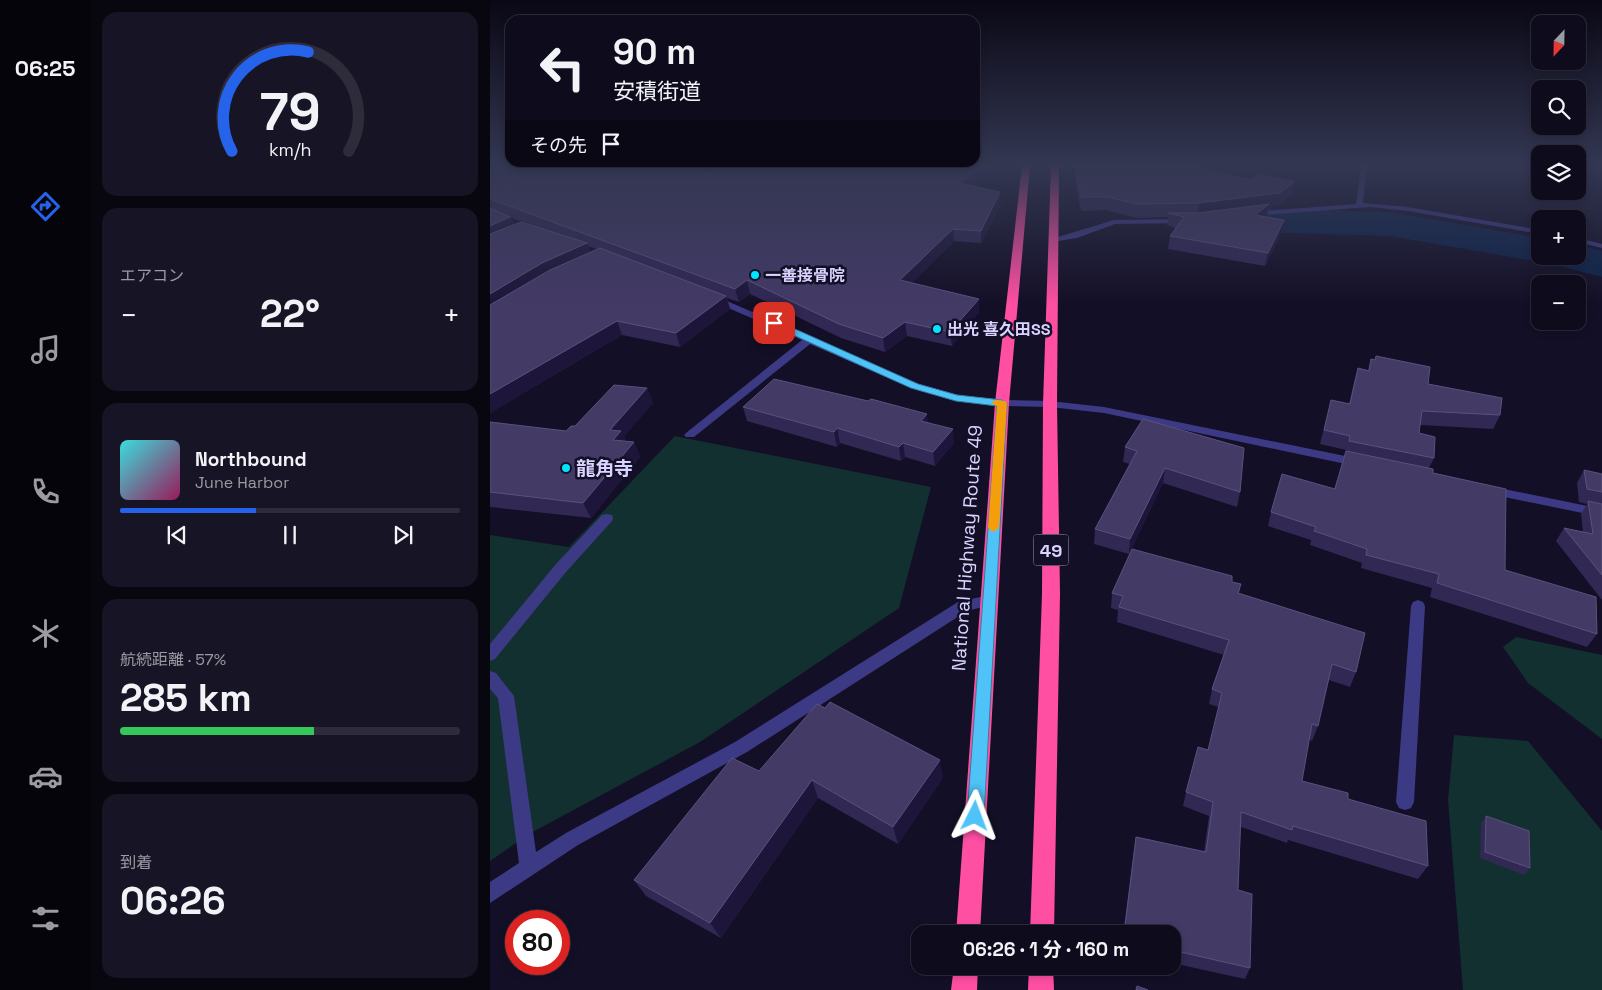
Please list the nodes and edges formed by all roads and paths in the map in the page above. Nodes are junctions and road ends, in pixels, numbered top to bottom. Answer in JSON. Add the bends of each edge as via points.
{"nodes":[{"id":1,"x":1021,"y":212,"type":"edge"},
{"id":2,"x":1053,"y":212,"type":"edge"},
{"id":3,"x":1262,"y":212,"type":"edge"},
{"id":4,"x":1426,"y":212,"type":"edge"},
{"id":5,"x":1238,"y":215,"type":"edge"},
{"id":6,"x":1191,"y":221,"type":"edge"},
{"id":7,"x":1531,"y":230,"type":"edge"},
{"id":8,"x":1052,"y":240,"type":"junction"},
{"id":9,"x":1586,"y":242,"type":"edge"},
{"id":10,"x":1602,"y":246,"type":"edge"},
{"id":11,"x":706,"y":295,"type":"edge"},
{"id":12,"x":810,"y":339,"type":"junction"},
{"id":13,"x":1002,"y":403,"type":"junction"},
{"id":14,"x":1050,"y":404,"type":"junction"},
{"id":15,"x":690,"y":435,"type":"dead end"},
{"id":16,"x":1368,"y":464,"type":"edge"},
{"id":17,"x":1475,"y":487,"type":"edge"},
{"id":18,"x":1602,"y":513,"type":"edge"},
{"id":19,"x":607,"y":518,"type":"dead end"},
{"id":20,"x":989,"y":600,"type":"junction"},
{"id":21,"x":1418,"y":606,"type":"dead end"},
{"id":22,"x":490,"y":656,"type":"edge"},
{"id":23,"x":490,"y":678,"type":"edge"},
{"id":24,"x":1405,"y":802,"type":"dead end"},
{"id":25,"x":530,"y":867,"type":"junction"},
{"id":26,"x":490,"y":893,"type":"edge"},
{"id":27,"x":969,"y":925,"type":"edge"},
{"id":28,"x":1042,"y":925,"type":"edge"},
{"id":29,"x":965,"y":975,"type":"edge"},
{"id":30,"x":1041,"y":975,"type":"edge"},
{"id":31,"x":964,"y":990,"type":"edge"},
{"id":32,"x":1041,"y":990,"type":"edge"}],
"edges":[{"from":1,"to":13,"type":"highway","name":"National Highway Route 49"},
{"from":2,"to":8,"type":"highway","number":"49"},
{"from":3,"to":5,"type":"street"},
{"from":4,"to":7,"type":"street"},
{"from":6,"to":8,"type":"street","via":[[1114,222]]},
{"from":8,"to":14,"type":"highway","number":"49"},
{"from":9,"to":10,"type":"street"},
{"from":11,"to":12,"type":"street"},
{"from":12,"to":13,"type":"street","via":[[915,386],[956,398]]},
{"from":12,"to":15,"type":"street"},
{"from":13,"to":14,"type":"street"},
{"from":13,"to":20,"type":"highway","name":"National Highway Route 49"},
{"from":14,"to":16,"type":"street","via":[[1104,410]]},
{"from":14,"to":28,"type":"highway","number":"49","via":[[1051,594]]},
{"from":17,"to":18,"type":"street"},
{"from":19,"to":22,"type":"street","via":[[560,568]]},
{"from":20,"to":25,"type":"street","via":[[963,606],[741,747],[572,839]]},
{"from":20,"to":27,"type":"highway","name":"National Highway Route 49"},
{"from":21,"to":24,"type":"street"},
{"from":23,"to":25,"type":"street","via":[[506,696]]},
{"from":25,"to":26,"type":"street"},
{"from":29,"to":31,"type":"highway"},
{"from":30,"to":32,"type":"highway"}]}
